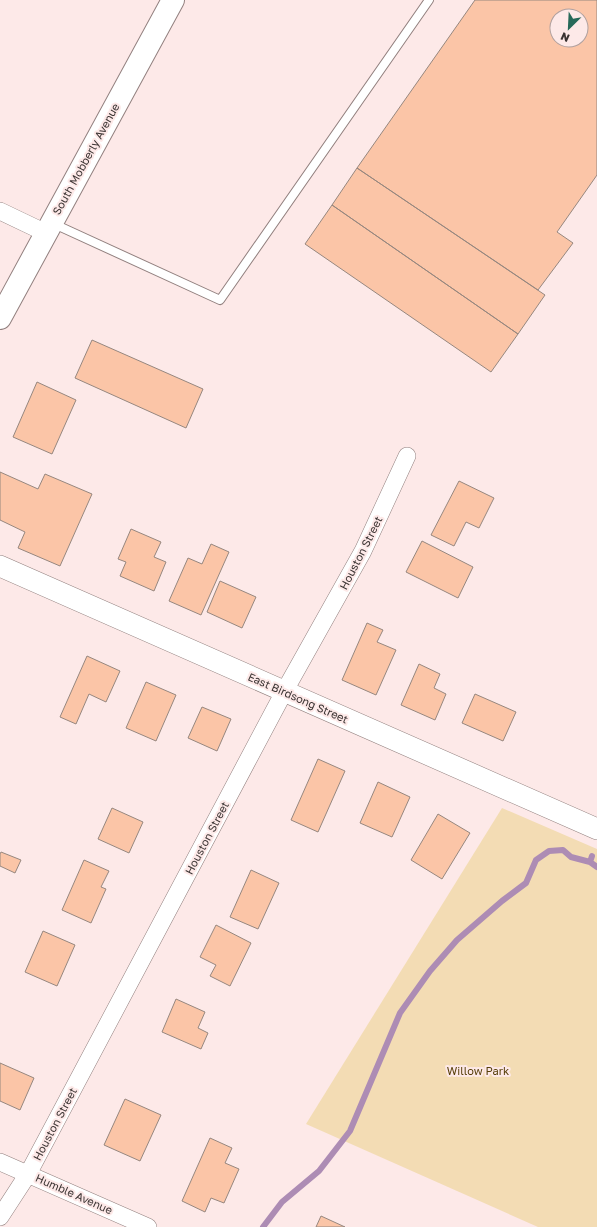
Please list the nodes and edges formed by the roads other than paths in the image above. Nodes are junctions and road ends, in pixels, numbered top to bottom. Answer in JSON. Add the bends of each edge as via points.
{"nodes":[{"id":1,"x":173,"y":0,"type":"edge"},
{"id":2,"x":429,"y":0,"type":"edge"},
{"id":3,"x":0,"y":211,"type":"edge"},
{"id":4,"x":49,"y":228,"type":"junction"},
{"id":5,"x":0,"y":318,"type":"edge"},
{"id":6,"x":407,"y":456,"type":"dead end"},
{"id":7,"x":0,"y":566,"type":"edge"},
{"id":8,"x":284,"y":692,"type":"junction"},
{"id":9,"x":597,"y":829,"type":"edge"},
{"id":10,"x":0,"y":1162,"type":"edge"},
{"id":11,"x":28,"y":1174,"type":"junction"},
{"id":12,"x":0,"y":1217,"type":"edge"},
{"id":13,"x":148,"y":1227,"type":"edge"}],
"edges":[{"from":1,"to":4,"type":"main road","name":"South Mobberly Avenue"},
{"from":2,"to":4,"type":"lane","via":[[220,300]]},
{"from":3,"to":4,"type":"street"},
{"from":4,"to":5,"type":"main road","name":"South Mobberly Avenue"},
{"from":6,"to":8,"type":"street","name":"Houston Street","via":[[363,551]]},
{"from":7,"to":8,"type":"street","name":"East Birdsong Street"},
{"from":8,"to":9,"type":"street","name":"East Birdsong Street"},
{"from":8,"to":11,"type":"street","name":"Houston Street"},
{"from":10,"to":11,"type":"street","name":"Humble Avenue"},
{"from":11,"to":12,"type":"street","name":"Houston Street"},
{"from":11,"to":13,"type":"street","name":"Humble Avenue"}]}
